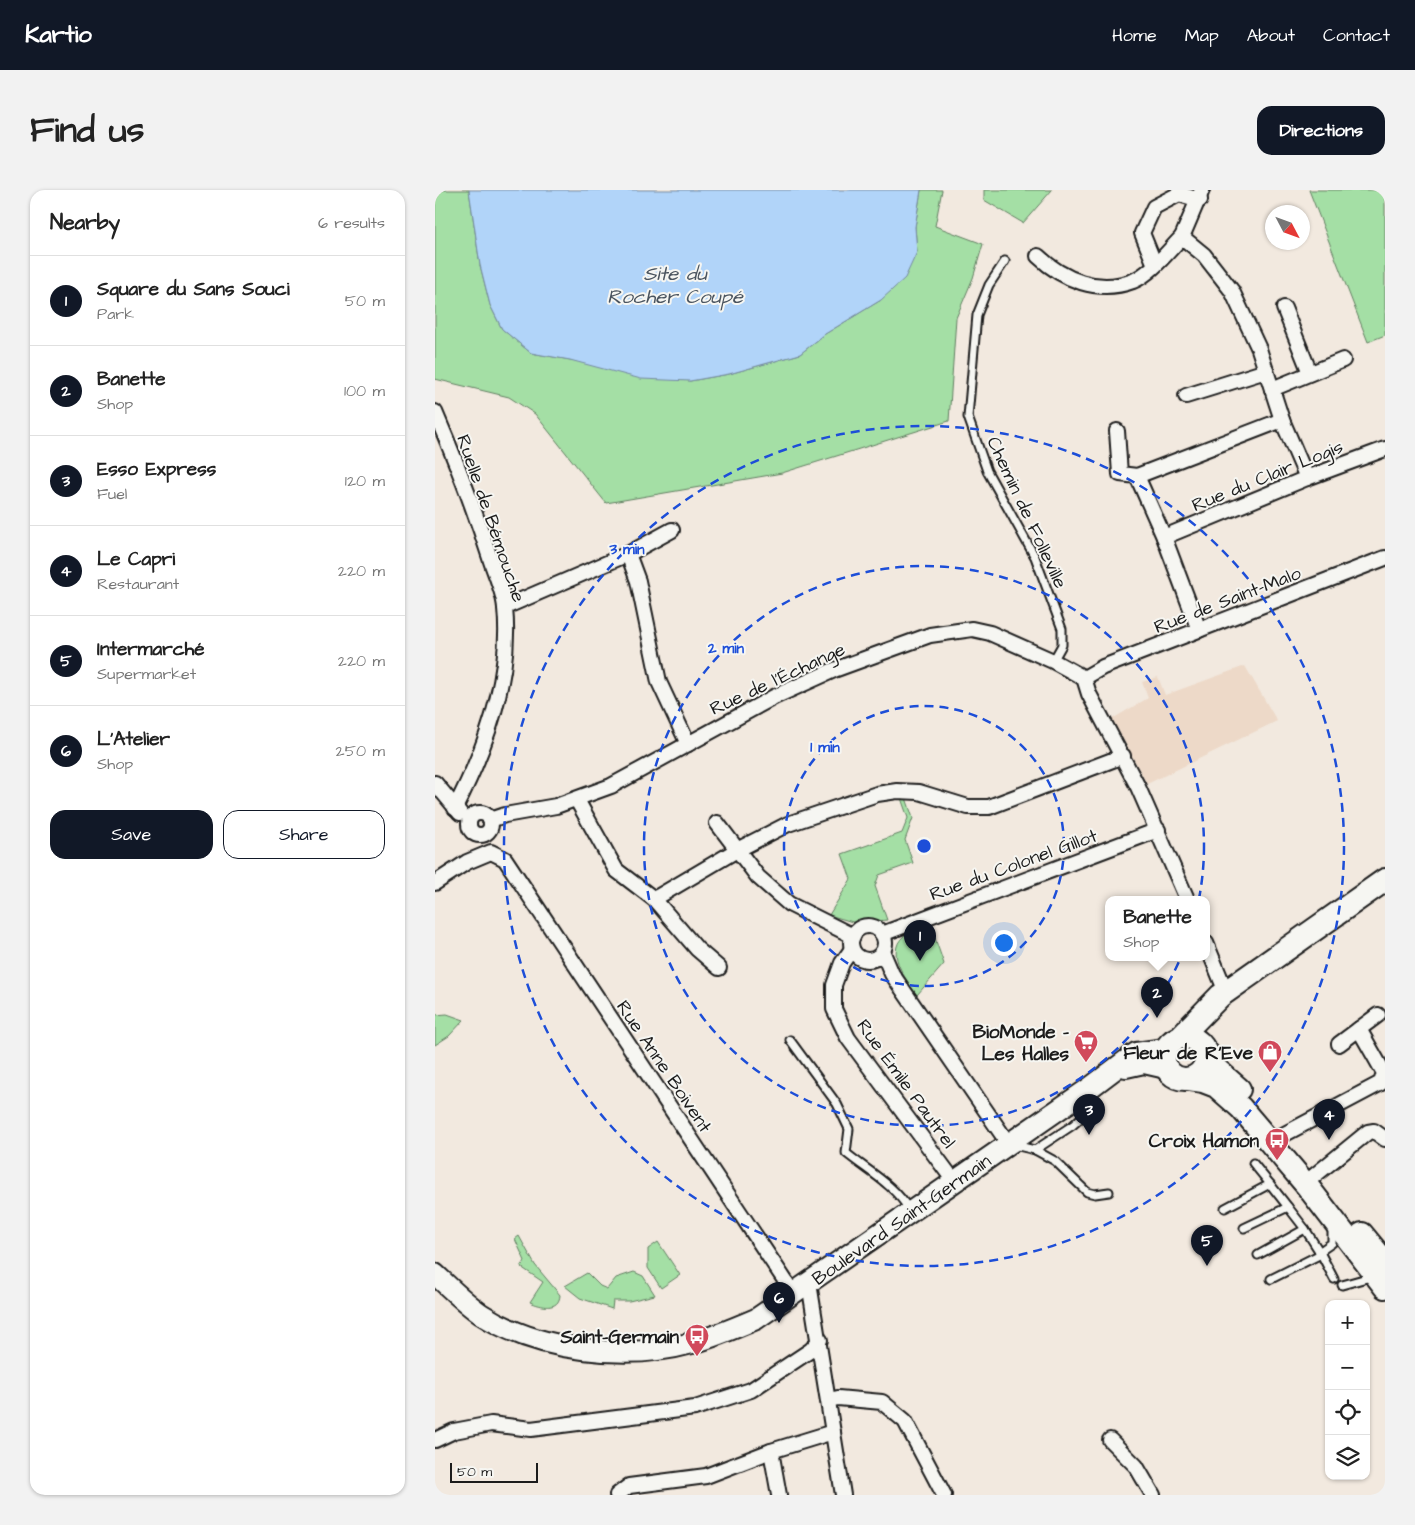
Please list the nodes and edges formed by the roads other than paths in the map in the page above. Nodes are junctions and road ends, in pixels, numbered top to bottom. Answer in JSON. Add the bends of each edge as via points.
{"nodes":[{"id":1,"x":1201,"y":195,"type":"edge"},
{"id":2,"x":1181,"y":237,"type":"junction"},
{"id":3,"x":1038,"y":256,"type":"dead end"},
{"id":4,"x":1005,"y":261,"type":"dead end"},
{"id":5,"x":1155,"y":265,"type":"junction"},
{"id":6,"x":1284,"y":308,"type":"dead end"},
{"id":7,"x":1343,"y":360,"type":"dead end"},
{"id":8,"x":1266,"y":371,"type":"junction"},
{"id":9,"x":1309,"y":373,"type":"junction"},
{"id":10,"x":1272,"y":389,"type":"junction"},
{"id":11,"x":1186,"y":396,"type":"dead end"},
{"id":12,"x":435,"y":412,"type":"edge"},
{"id":13,"x":1282,"y":420,"type":"junction"},
{"id":14,"x":1117,"y":431,"type":"dead end"},
{"id":15,"x":1385,"y":450,"type":"edge"},
{"id":16,"x":1137,"y":476,"type":"junction"},
{"id":17,"x":1307,"y":478,"type":"junction"},
{"id":18,"x":672,"y":530,"type":"dead end"},
{"id":19,"x":1164,"y":537,"type":"junction"},
{"id":20,"x":627,"y":554,"type":"junction"},
{"id":21,"x":1385,"y":558,"type":"edge"},
{"id":22,"x":505,"y":607,"type":"junction"},
{"id":23,"x":1199,"y":630,"type":"junction"},
{"id":24,"x":1053,"y":661,"type":"junction"},
{"id":25,"x":1084,"y":678,"type":"junction"},
{"id":26,"x":688,"y":744,"type":"junction"},
{"id":27,"x":1123,"y":756,"type":"junction"},
{"id":28,"x":435,"y":783,"type":"edge"},
{"id":29,"x":577,"y":800,"type":"junction"},
{"id":30,"x":446,"y":802,"type":"edge"},
{"id":31,"x":470,"y":819,"type":"junction"},
{"id":32,"x":717,"y":823,"type":"dead end"},
{"id":33,"x":484,"y":829,"type":"junction"},
{"id":34,"x":1158,"y":830,"type":"junction"},
{"id":35,"x":737,"y":850,"type":"junction"},
{"id":36,"x":491,"y":852,"type":"junction"},
{"id":37,"x":472,"y":860,"type":"junction"},
{"id":38,"x":1382,"y":882,"type":"edge"},
{"id":39,"x":435,"y":883,"type":"edge"},
{"id":40,"x":1186,"y":896,"type":"edge"},
{"id":41,"x":654,"y":899,"type":"junction"},
{"id":42,"x":882,"y":934,"type":"junction"},
{"id":43,"x":852,"y":943,"type":"junction"},
{"id":44,"x":883,"y":952,"type":"junction"},
{"id":45,"x":1210,"y":955,"type":"edge"},
{"id":46,"x":719,"y":968,"type":"dead end"},
{"id":47,"x":1223,"y":994,"type":"junction"},
{"id":48,"x":1378,"y":1015,"type":"dead end"},
{"id":49,"x":1359,"y":1029,"type":"junction"},
{"id":50,"x":790,"y":1040,"type":"dead end"},
{"id":51,"x":1339,"y":1044,"type":"dead end"},
{"id":52,"x":1203,"y":1047,"type":"junction"},
{"id":53,"x":1170,"y":1051,"type":"junction"},
{"id":54,"x":1189,"y":1079,"type":"junction"},
{"id":55,"x":1091,"y":1087,"type":"junction"},
{"id":56,"x":1281,"y":1136,"type":"junction"},
{"id":57,"x":1385,"y":1138,"type":"edge"},
{"id":58,"x":1009,"y":1143,"type":"junction"},
{"id":59,"x":1035,"y":1150,"type":"junction"},
{"id":60,"x":1253,"y":1163,"type":"dead end"},
{"id":61,"x":954,"y":1181,"type":"junction"},
{"id":62,"x":1311,"y":1181,"type":"junction"},
{"id":63,"x":1270,"y":1184,"type":"junction"},
{"id":64,"x":1109,"y":1192,"type":"dead end"},
{"id":65,"x":1225,"y":1208,"type":"dead end"},
{"id":66,"x":1288,"y":1208,"type":"junction"},
{"id":67,"x":910,"y":1211,"type":"junction"},
{"id":68,"x":1244,"y":1228,"type":"dead end"},
{"id":69,"x":1305,"y":1229,"type":"junction"},
{"id":70,"x":1320,"y":1253,"type":"junction"},
{"id":71,"x":1258,"y":1255,"type":"dead end"},
{"id":72,"x":1385,"y":1262,"type":"edge"},
{"id":73,"x":435,"y":1274,"type":"edge"},
{"id":74,"x":1271,"y":1279,"type":"dead end"},
{"id":75,"x":1334,"y":1279,"type":"dead end"},
{"id":76,"x":809,"y":1283,"type":"junction"},
{"id":77,"x":1343,"y":1285,"type":"dead end"},
{"id":78,"x":1385,"y":1288,"type":"edge"},
{"id":79,"x":792,"y":1295,"type":"junction"},
{"id":80,"x":820,"y":1340,"type":"junction"},
{"id":81,"x":829,"y":1400,"type":"junction"},
{"id":82,"x":833,"y":1432,"type":"junction"},
{"id":83,"x":435,"y":1440,"type":"edge"},
{"id":84,"x":1110,"y":1440,"type":"dead end"},
{"id":85,"x":771,"y":1451,"type":"junction"},
{"id":86,"x":617,"y":1495,"type":"edge"},
{"id":87,"x":779,"y":1495,"type":"edge"},
{"id":88,"x":843,"y":1495,"type":"edge"},
{"id":89,"x":944,"y":1495,"type":"edge"},
{"id":90,"x":1153,"y":1495,"type":"edge"}],
"edges":[{"from":1,"to":2,"type":"street"},
{"from":1,"to":5,"type":"street","via":[[1179,194],[1155,208],[1142,233]]},
{"from":2,"to":5,"type":"street"},
{"from":2,"to":8,"type":"street","via":[[1203,256],[1232,291]]},
{"from":3,"to":5,"type":"street","via":[[1054,272],[1102,287],[1134,280]]},
{"from":4,"to":24,"type":"lane","name":"Chemin de Folleville","via":[[989,285],[977,315],[968,417],[987,471],[1035,557],[1062,629],[1062,645]]},
{"from":6,"to":9,"type":"street"},
{"from":7,"to":9,"type":"street"},
{"from":8,"to":10,"type":"street"},
{"from":8,"to":11,"type":"street"},
{"from":9,"to":10,"type":"street"},
{"from":10,"to":13,"type":"street"},
{"from":12,"to":22,"type":"street","name":"Ruelle de Bémouche","via":[[469,498]]},
{"from":13,"to":16,"type":"street"},
{"from":13,"to":17,"type":"street"},
{"from":14,"to":16,"type":"street","via":[[1120,474]]},
{"from":15,"to":17,"type":"street","name":"Rue du Clair Logis"},
{"from":16,"to":19,"type":"street"},
{"from":17,"to":19,"type":"street","name":"Rue du Clair Logis"},
{"from":18,"to":20,"type":"street"},
{"from":19,"to":23,"type":"street"},
{"from":20,"to":22,"type":"street"},
{"from":20,"to":26,"type":"street","via":[[638,581],[659,682]]},
{"from":21,"to":23,"type":"street","name":"Rue de Saint-Malo"},
{"from":22,"to":30,"type":"street","name":"Ruelle de Bémouche","via":[[506,652],[498,698],[481,751]]},
{"from":23,"to":25,"type":"street","name":"Rue de Saint-Malo","via":[[1103,667]]},
{"from":24,"to":25,"type":"street","name":"Rue de l'Échange"},
{"from":24,"to":26,"type":"street","name":"Rue de l'Échange","via":[[990,633],[972,629],[930,635],[826,674],[733,718]]},
{"from":25,"to":27,"type":"street","via":[[1089,694]]},
{"from":26,"to":29,"type":"street","name":"Rue de l'Échange","via":[[611,786]]},
{"from":27,"to":34,"type":"street"},
{"from":27,"to":35,"type":"street","via":[[989,807],[968,807],[919,792],[877,794],[789,824]]},
{"from":28,"to":30,"type":"street"},
{"from":29,"to":33,"type":"street","name":"Rue de l'Échange"},
{"from":29,"to":41,"type":"street","via":[[616,870]]},
{"from":30,"to":31,"type":"street"},
{"from":31,"to":33,"type":"street","via":[[469,826]]},
{"from":31,"to":33,"type":"street","name":"Rue de l'Échange","via":[[481,813]]},
{"from":32,"to":35,"type":"street"},
{"from":33,"to":36,"type":"street"},
{"from":33,"to":37,"type":"street"},
{"from":34,"to":40,"type":"street"},
{"from":34,"to":42,"type":"street","name":"Rue du Colonel Gillot"},
{"from":35,"to":41,"type":"street"},
{"from":35,"to":43,"type":"street","via":[[758,877],[789,904]]},
{"from":36,"to":37,"type":"street"},
{"from":36,"to":79,"type":"street","name":"Rue Anne Boivent","via":[[505,859]]},
{"from":37,"to":39,"type":"street"},
{"from":38,"to":47,"type":"main road"},
{"from":41,"to":46,"type":"street","via":[[697,949]]},
{"from":42,"to":43,"type":"street","via":[[878,929],[866,926],[861,928]]},
{"from":42,"to":44,"type":"street","via":[[885,941]]},
{"from":43,"to":44,"type":"street","via":[[855,954],[866,960],[877,958]]},
{"from":43,"to":61,"type":"street","name":"Rue Émile Pautrel","via":[[834,985],[834,1009],[847,1038]]},
{"from":44,"to":58,"type":"street","via":[[892,974]]},
{"from":45,"to":47,"type":"street"},
{"from":47,"to":52,"type":"main road","via":[[1213,1009]]},
{"from":47,"to":53,"type":"main road"},
{"from":48,"to":49,"type":"street"},
{"from":49,"to":51,"type":"street"},
{"from":49,"to":56,"type":"street","via":[[1383,1073],[1381,1083]]},
{"from":50,"to":67,"type":"lane","via":[[837,1104],[849,1129],[846,1153],[904,1200]]},
{"from":52,"to":53,"type":"main road","via":[[1188,1036]]},
{"from":52,"to":54,"type":"main road","via":[[1205,1065],[1202,1072]]},
{"from":52,"to":56,"type":"main road","via":[[1215,1068],[1237,1087]]},
{"from":53,"to":54,"type":"main road","via":[[1175,1077]]},
{"from":53,"to":55,"type":"main road","name":"Boulevard Saint-Germain","via":[[1135,1053]]},
{"from":54,"to":62,"type":"main road","via":[[1216,1086],[1229,1096]]},
{"from":55,"to":58,"type":"main road","name":"Boulevard Saint-Germain"},
{"from":55,"to":59,"type":"lane","via":[[1094,1106],[1073,1125]]},
{"from":56,"to":62,"type":"main road"},
{"from":57,"to":62,"type":"street","via":[[1374,1131],[1368,1132]]},
{"from":58,"to":59,"type":"lane"},
{"from":58,"to":61,"type":"main road","name":"Boulevard Saint-Germain"},
{"from":59,"to":64,"type":"lane","via":[[1055,1161],[1087,1192]]},
{"from":60,"to":63,"type":"lane"},
{"from":61,"to":67,"type":"main road","name":"Boulevard Saint-Germain"},
{"from":62,"to":70,"type":"lane","via":[[1334,1234],[1332,1243]]},
{"from":62,"to":72,"type":"main road"},
{"from":62,"to":78,"type":"main road"},
{"from":63,"to":65,"type":"lane"},
{"from":63,"to":66,"type":"lane"},
{"from":66,"to":68,"type":"lane"},
{"from":66,"to":69,"type":"lane"},
{"from":67,"to":76,"type":"main road","name":"Boulevard Saint-Germain"},
{"from":69,"to":70,"type":"lane"},
{"from":69,"to":71,"type":"lane"},
{"from":70,"to":74,"type":"lane"},
{"from":70,"to":75,"type":"lane"},
{"from":73,"to":79,"type":"main road","name":"Boulevard Saint-Germain","via":[[482,1314],[513,1331],[544,1341],[610,1352],[690,1344],[756,1319]]},
{"from":76,"to":79,"type":"main road","name":"Boulevard Saint-Germain"},
{"from":76,"to":80,"type":"street"},
{"from":77,"to":78,"type":"lane","via":[[1367,1278]]},
{"from":80,"to":81,"type":"street"},
{"from":80,"to":83,"type":"street","via":[[811,1350],[751,1390],[695,1408],[531,1429],[491,1424],[454,1431]]},
{"from":81,"to":82,"type":"street"},
{"from":81,"to":89,"type":"street","via":[[882,1402],[905,1421]]},
{"from":82,"to":85,"type":"street"},
{"from":82,"to":88,"type":"street"},
{"from":84,"to":90,"type":"street","via":[[1136,1466]]},
{"from":85,"to":86,"type":"street","via":[[705,1476],[629,1486]]},
{"from":85,"to":87,"type":"street"}]}
